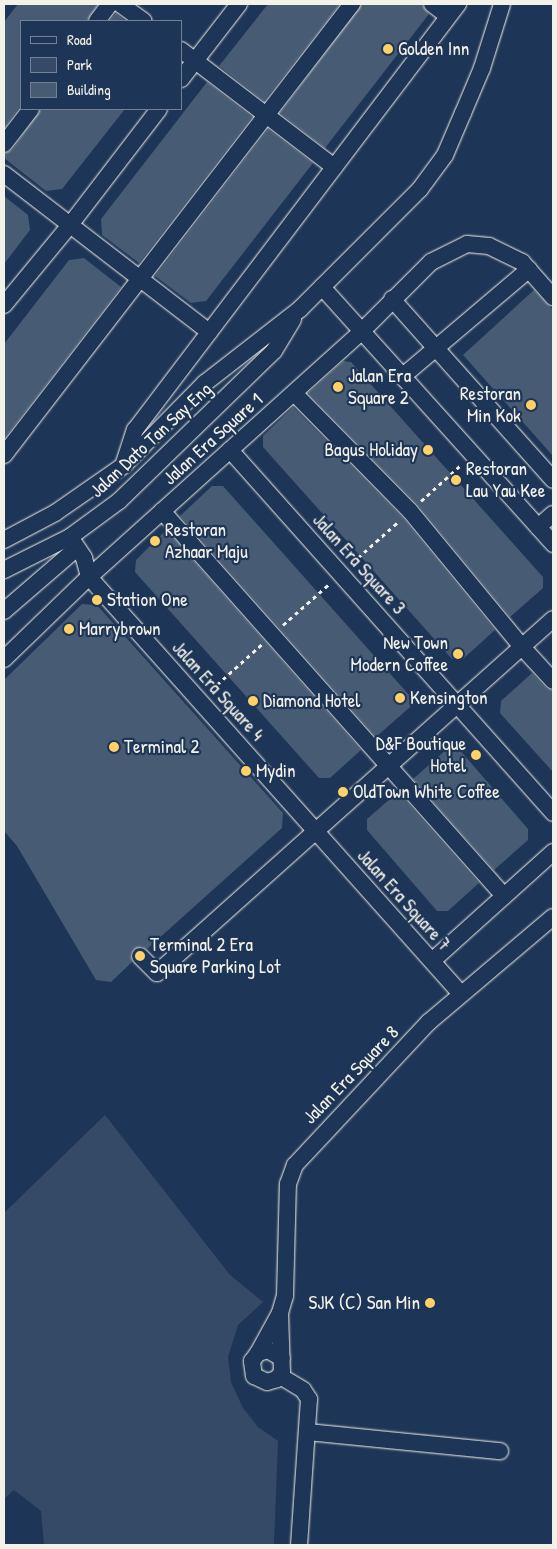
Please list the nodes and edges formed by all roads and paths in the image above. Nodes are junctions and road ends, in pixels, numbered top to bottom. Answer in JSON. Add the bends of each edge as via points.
{"nodes":[{"id":1,"x":110,"y":4,"type":"edge"},
{"id":2,"x":120,"y":4,"type":"edge"},
{"id":3,"x":239,"y":4,"type":"edge"},
{"id":4,"x":352,"y":4,"type":"edge"},
{"id":5,"x":432,"y":4,"type":"edge"},
{"id":6,"x":502,"y":4,"type":"edge"},
{"id":7,"x":453,"y":10,"type":"edge"},
{"id":8,"x":98,"y":20,"type":"edge"},
{"id":9,"x":142,"y":20,"type":"edge"},
{"id":10,"x":182,"y":51,"type":"edge"},
{"id":11,"x":195,"y":61,"type":"junction"},
{"id":12,"x":182,"y":78,"type":"edge"},
{"id":13,"x":30,"y":110,"type":"edge"},
{"id":14,"x":158,"y":110,"type":"edge"},
{"id":15,"x":266,"y":116,"type":"junction"},
{"id":16,"x":4,"y":144,"type":"edge"},
{"id":17,"x":334,"y":167,"type":"junction"},
{"id":18,"x":4,"y":174,"type":"edge"},
{"id":19,"x":70,"y":225,"type":"junction"},
{"id":20,"x":529,"y":269,"type":"junction"},
{"id":21,"x":142,"y":280,"type":"junction"},
{"id":22,"x":322,"y":288,"type":"junction"},
{"id":23,"x":553,"y":297,"type":"edge"},
{"id":24,"x":392,"y":299,"type":"junction"},
{"id":25,"x":4,"y":305,"type":"edge"},
{"id":26,"x":300,"y":309,"type":"junction"},
{"id":27,"x":363,"y":330,"type":"junction"},
{"id":28,"x":209,"y":332,"type":"junction"},
{"id":29,"x":434,"y":349,"type":"junction"},
{"id":30,"x":403,"y":376,"type":"junction"},
{"id":31,"x":294,"y":392,"type":"junction"},
{"id":32,"x":230,"y":450,"type":"junction"},
{"id":33,"x":4,"y":455,"type":"edge"},
{"id":34,"x":124,"y":465,"type":"junction"},
{"id":35,"x":553,"y":480,"type":"edge"},
{"id":36,"x":162,"y":511,"type":"junction"},
{"id":37,"x":553,"y":514,"type":"edge"},
{"id":38,"x":538,"y":527,"type":"junction"},
{"id":39,"x":4,"y":540,"type":"edge"},
{"id":40,"x":73,"y":543,"type":"junction"},
{"id":41,"x":553,"y":544,"type":"edge"},
{"id":42,"x":4,"y":570,"type":"edge"},
{"id":43,"x":89,"y":577,"type":"junction"},
{"id":44,"x":4,"y":611,"type":"edge"},
{"id":45,"x":553,"y":619,"type":"edge"},
{"id":46,"x":522,"y":647,"type":"junction"},
{"id":47,"x":4,"y":660,"type":"edge"},
{"id":48,"x":553,"y":681,"type":"edge"},
{"id":49,"x":458,"y":705,"type":"junction"},
{"id":50,"x":390,"y":766,"type":"junction"},
{"id":51,"x":553,"y":813,"type":"edge"},
{"id":52,"x":317,"y":832,"type":"junction"},
{"id":53,"x":553,"y":852,"type":"edge"},
{"id":54,"x":504,"y":896,"type":"junction"},
{"id":55,"x":553,"y":917,"type":"edge"},
{"id":56,"x":140,"y":956,"type":"dead end"},
{"id":57,"x":432,"y":961,"type":"junction"},
{"id":58,"x":461,"y":994,"type":"junction"},
{"id":59,"x":280,"y":1314,"type":"junction"},
{"id":60,"x":258,"y":1353,"type":"junction"},
{"id":61,"x":282,"y":1358,"type":"junction"},
{"id":62,"x":280,"y":1376,"type":"junction"},
{"id":63,"x":308,"y":1432,"type":"junction"},
{"id":64,"x":500,"y":1451,"type":"dead end"},
{"id":65,"x":299,"y":1545,"type":"edge"}],
"edges":[{"from":1,"to":8,"type":"street"},
{"from":2,"to":9,"type":"street"},
{"from":3,"to":11,"type":"street"},
{"from":4,"to":15,"type":"street"},
{"from":5,"to":7,"type":"street"},
{"from":6,"to":22,"type":"street","name":"Jalan Dato Tan Say Eng","via":[[482,68],[444,155],[420,189]]},
{"from":7,"to":17,"type":"street"},
{"from":10,"to":11,"type":"street"},
{"from":11,"to":12,"type":"street"},
{"from":11,"to":15,"type":"street"},
{"from":13,"to":16,"type":"street"},
{"from":14,"to":19,"type":"street"},
{"from":15,"to":17,"type":"street"},
{"from":15,"to":21,"type":"street"},
{"from":17,"to":28,"type":"street"},
{"from":18,"to":19,"type":"street"},
{"from":19,"to":21,"type":"street"},
{"from":19,"to":25,"type":"street"},
{"from":20,"to":23,"type":"street","name":"Jalan Era Square 1"},
{"from":20,"to":24,"type":"street","name":"Jalan Era Square 1","via":[[517,259],[489,246],[467,244],[431,262]]},
{"from":20,"to":29,"type":"street"},
{"from":21,"to":28,"type":"street"},
{"from":21,"to":33,"type":"street"},
{"from":22,"to":26,"type":"street","name":"Jalan Dato Tan Say Eng"},
{"from":22,"to":27,"type":"street"},
{"from":24,"to":27,"type":"street","name":"Jalan Era Square 1"},
{"from":24,"to":29,"type":"street"},
{"from":26,"to":34,"type":"street","name":"Jalan Dato Tan Say Eng","via":[[205,383]]},
{"from":26,"to":40,"type":"street","name":"Jalan Dato Tan Say Eng","via":[[274,351]]},
{"from":27,"to":30,"type":"street"},
{"from":27,"to":31,"type":"street","name":"Jalan Era Square 1"},
{"from":28,"to":34,"type":"street","via":[[135,430]]},
{"from":29,"to":30,"type":"street"},
{"from":29,"to":35,"type":"street"},
{"from":30,"to":38,"type":"street"},
{"from":31,"to":32,"type":"street","name":"Jalan Era Square 1"},
{"from":31,"to":46,"type":"street","via":[[410,511]]},
{"from":32,"to":36,"type":"street","name":"Jalan Era Square 1"},
{"from":32,"to":49,"type":"street","name":"Jalan Era Square 3"},
{"from":34,"to":39,"type":"street","name":"Jalan Dato Tan Say Eng","via":[[56,513]]},
{"from":36,"to":43,"type":"street","name":"Jalan Era Square 1"},
{"from":36,"to":50,"type":"street"},
{"from":37,"to":38,"type":"street"},
{"from":38,"to":41,"type":"street"},
{"from":40,"to":42,"type":"street","name":"Jalan Dato Tan Say Eng"},
{"from":40,"to":43,"type":"street","name":"Jalan Era Square 4"},
{"from":40,"to":44,"type":"street"},
{"from":43,"to":47,"type":"street","name":"Jalan Era Square 1"},
{"from":43,"to":52,"type":"street","name":"Jalan Era Square 4"},
{"from":45,"to":46,"type":"street"},
{"from":46,"to":48,"type":"street"},
{"from":46,"to":49,"type":"street"},
{"from":49,"to":50,"type":"street"},
{"from":49,"to":51,"type":"street","name":"Jalan Era Square 3"},
{"from":50,"to":52,"type":"street"},
{"from":50,"to":54,"type":"street"},
{"from":52,"to":56,"type":"street","via":[[158,973]]},
{"from":52,"to":57,"type":"street","name":"Jalan Era Square 7"},
{"from":53,"to":54,"type":"street"},
{"from":54,"to":57,"type":"street"},
{"from":55,"to":58,"type":"street","name":"Jalan Era Square 8"},
{"from":57,"to":58,"type":"street","name":"Jalan Era Square 7"},
{"from":58,"to":59,"type":"street","name":"Jalan Era Square 8","via":[[429,1022],[295,1165],[288,1184],[287,1278]]},
{"from":59,"to":60,"type":"street","name":"Jalan Era Square 8"},
{"from":59,"to":61,"type":"street","name":"Jalan Era Square 8"},
{"from":60,"to":61,"type":"street","via":[[268,1350]]},
{"from":60,"to":62,"type":"street","name":"Jalan Era Square 8","via":[[251,1366],[258,1379],[272,1382]]},
{"from":61,"to":62,"type":"street","name":"Jalan Era Square 8","via":[[284,1365]]},
{"from":62,"to":63,"type":"street","via":[[303,1390],[309,1399]]},
{"from":63,"to":64,"type":"street"},
{"from":63,"to":65,"type":"street"}]}
